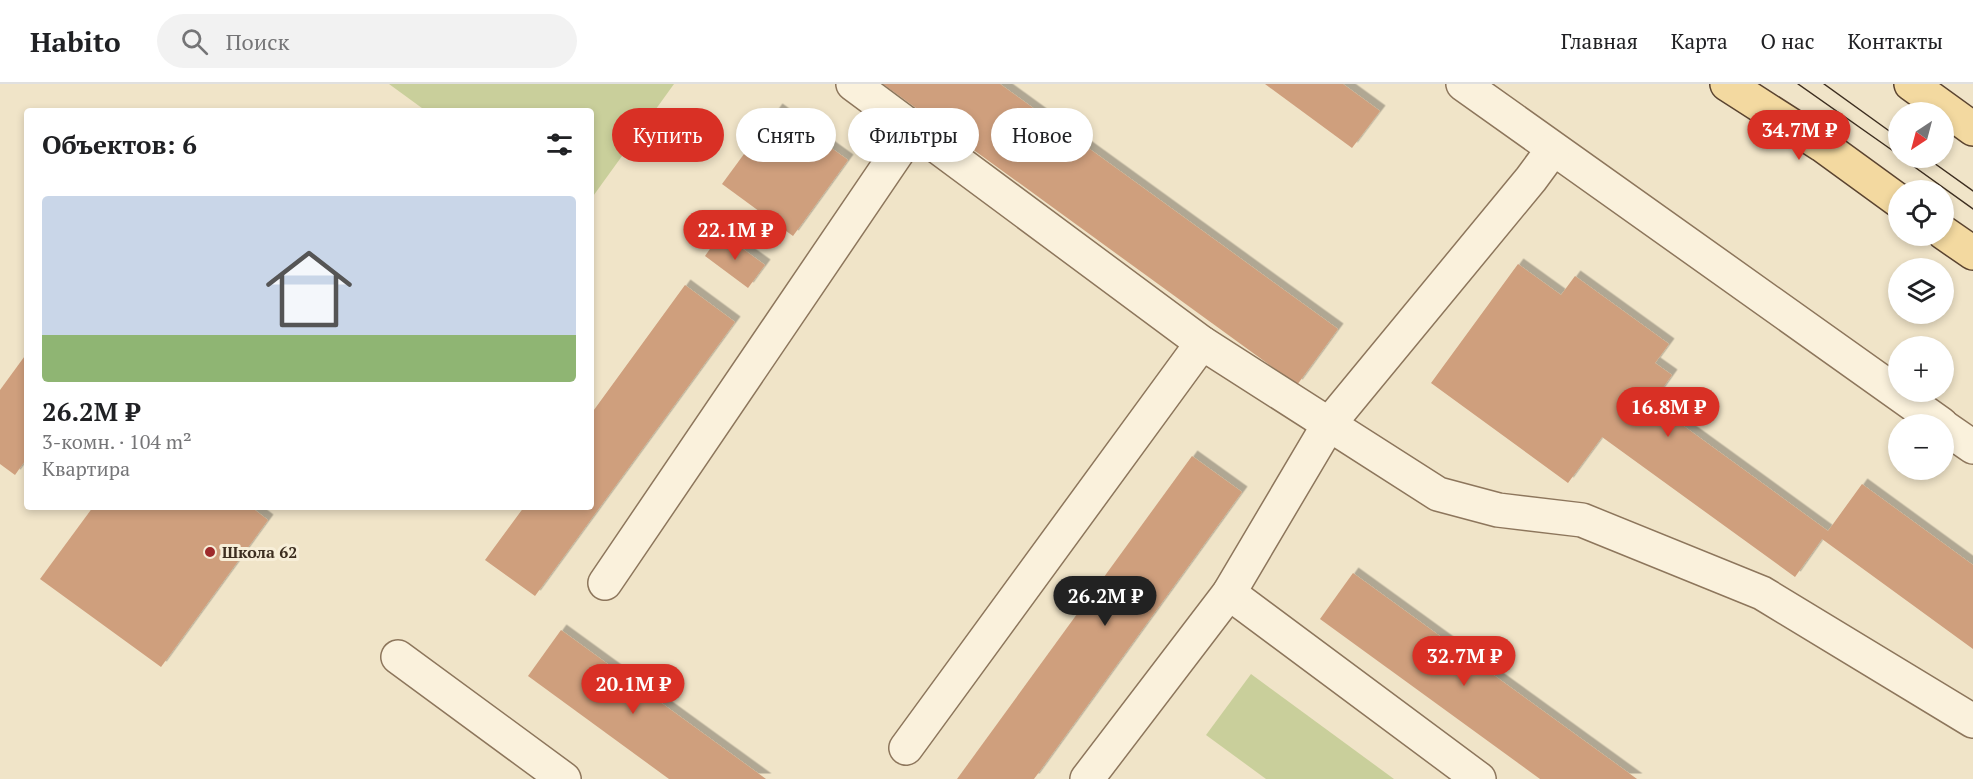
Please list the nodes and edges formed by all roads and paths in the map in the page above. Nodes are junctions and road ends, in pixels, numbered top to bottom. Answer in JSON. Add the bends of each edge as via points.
{"nodes":[{"id":1,"x":853,"y":84,"type":"edge"},
{"id":2,"x":1463,"y":84,"type":"edge"},
{"id":3,"x":1911,"y":84,"type":"edge"},
{"id":4,"x":1746,"y":89,"type":"edge"},
{"id":5,"x":886,"y":108,"type":"edge"},
{"id":6,"x":1973,"y":129,"type":"edge"},
{"id":7,"x":1553,"y":149,"type":"junction"},
{"id":8,"x":891,"y":162,"type":"edge"},
{"id":9,"x":960,"y":162,"type":"edge"},
{"id":10,"x":1888,"y":193,"type":"edge"},
{"id":11,"x":1954,"y":240,"type":"edge"},
{"id":12,"x":1973,"y":253,"type":"edge"},
{"id":13,"x":1202,"y":343,"type":"junction"},
{"id":14,"x":1925,"y":414,"type":"edge"},
{"id":15,"x":1329,"y":424,"type":"junction"},
{"id":16,"x":1954,"y":434,"type":"edge"},
{"id":17,"x":1973,"y":447,"type":"edge"},
{"id":18,"x":605,"y":583,"type":"dead end"},
{"id":19,"x":1229,"y":593,"type":"junction"},
{"id":20,"x":398,"y":657,"type":"dead end"},
{"id":21,"x":1973,"y":721,"type":"edge"},
{"id":22,"x":906,"y":748,"type":"dead end"},
{"id":23,"x":564,"y":779,"type":"edge"},
{"id":24,"x":1087,"y":779,"type":"edge"},
{"id":25,"x":1479,"y":779,"type":"edge"}],
"edges":[{"from":1,"to":5,"type":"lane"},
{"from":2,"to":7,"type":"lane"},
{"from":3,"to":6,"type":"main road"},
{"from":4,"to":10,"type":"main road"},
{"from":7,"to":14,"type":"lane"},
{"from":7,"to":15,"type":"lane"},
{"from":8,"to":18,"type":"lane"},
{"from":9,"to":13,"type":"lane"},
{"from":11,"to":12,"type":"main road"},
{"from":13,"to":15,"type":"lane"},
{"from":13,"to":22,"type":"lane"},
{"from":15,"to":19,"type":"lane"},
{"from":15,"to":21,"type":"lane","via":[[1438,494],[1498,510],[1582,520],[1762,593]]},
{"from":16,"to":17,"type":"lane"},
{"from":19,"to":24,"type":"lane"},
{"from":19,"to":25,"type":"lane"},
{"from":20,"to":23,"type":"lane"}]}
